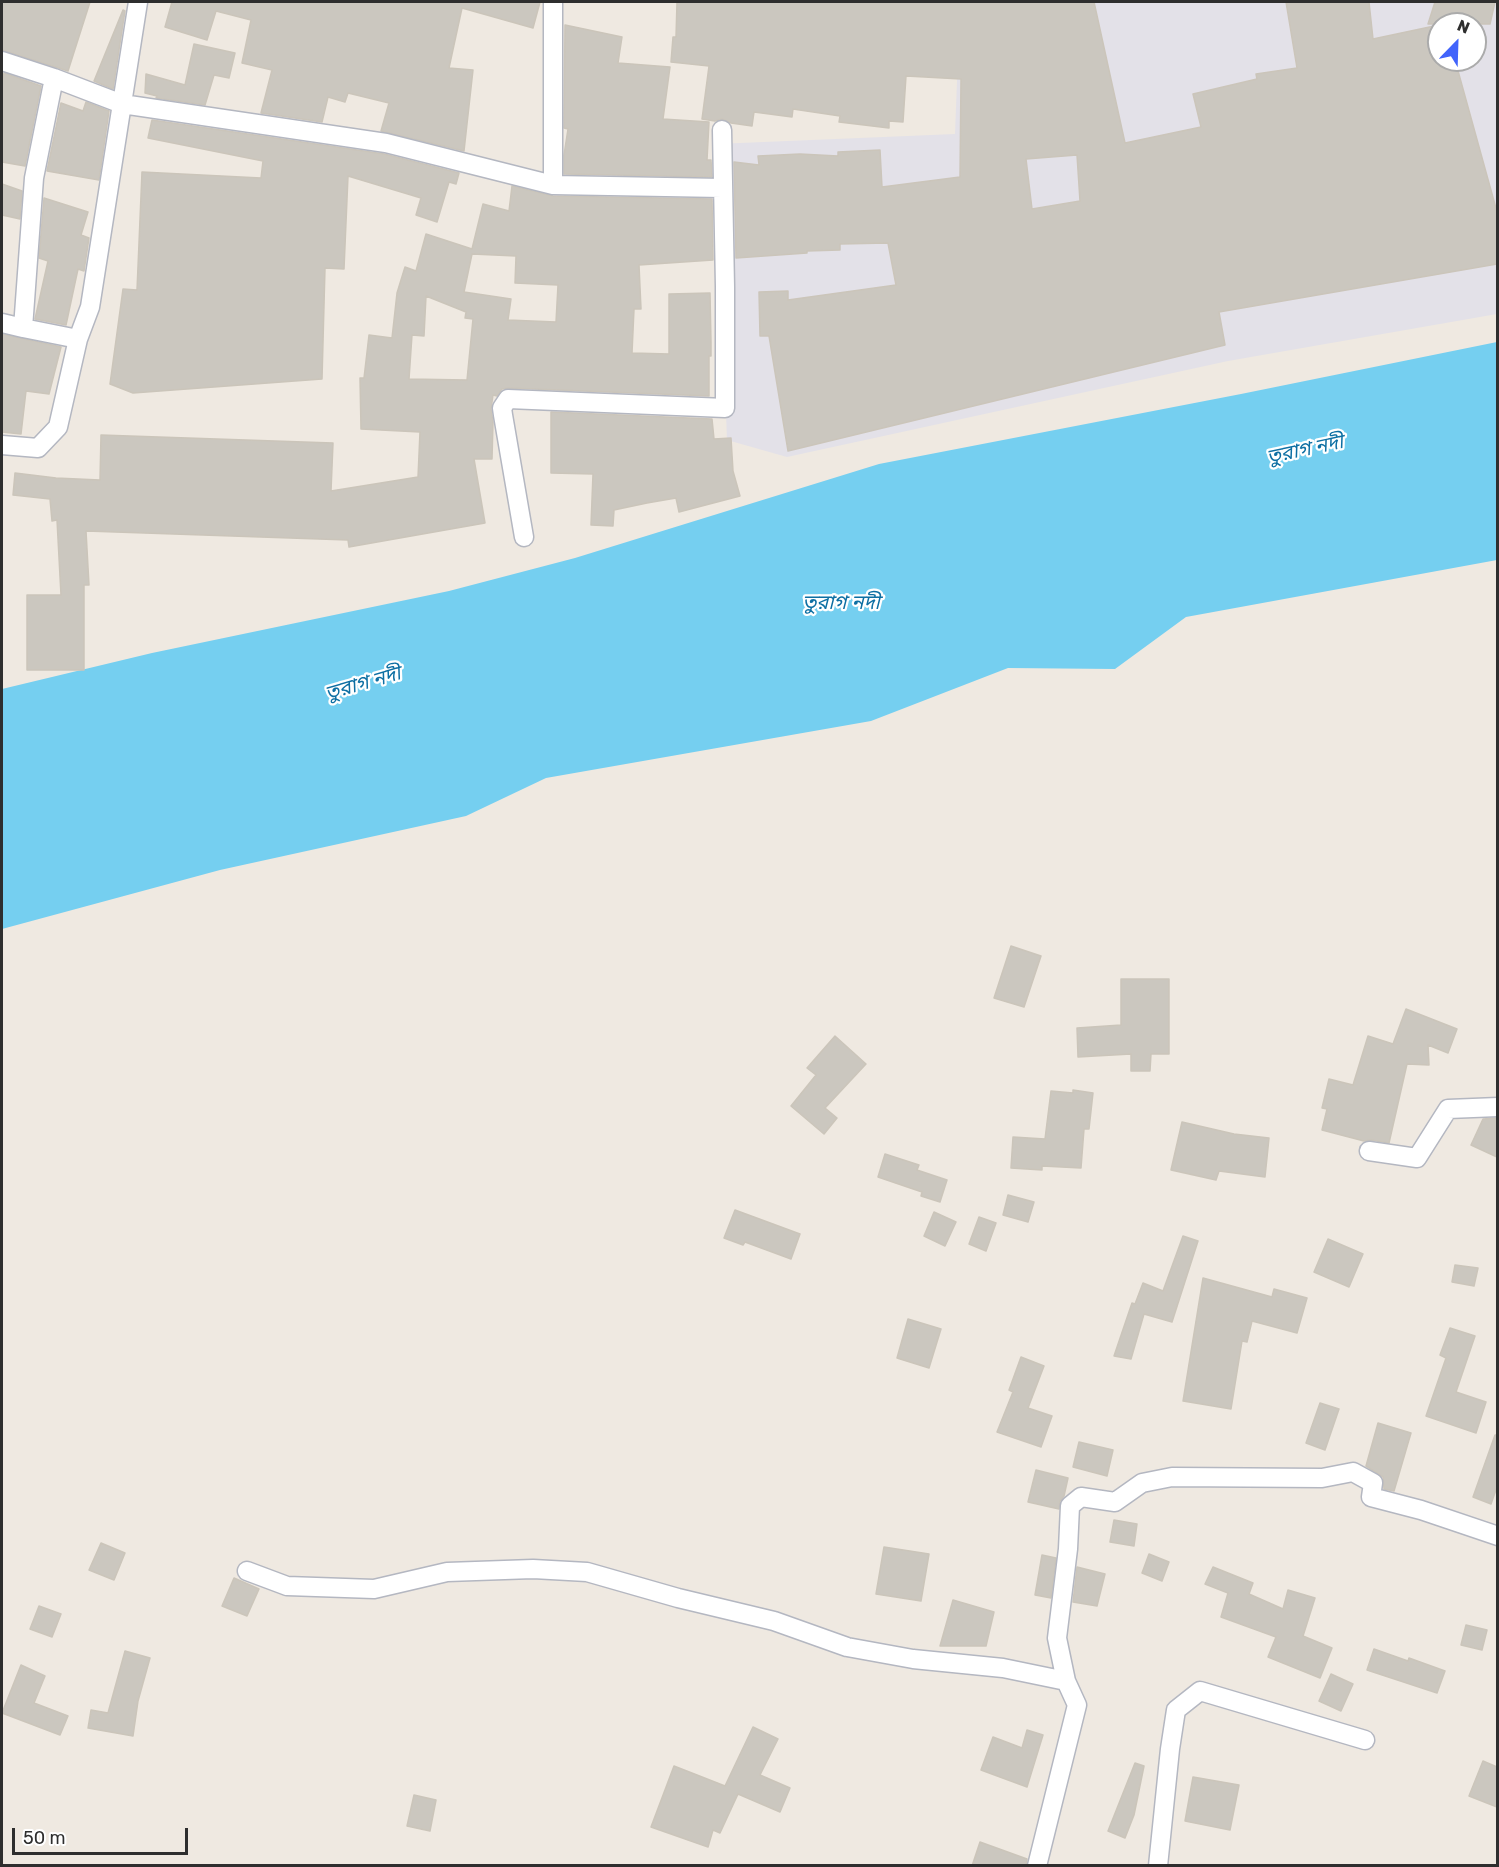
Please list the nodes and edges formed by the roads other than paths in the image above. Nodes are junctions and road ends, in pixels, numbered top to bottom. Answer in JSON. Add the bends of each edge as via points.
{"nodes":[{"id":1,"x":138,"y":2,"type":"edge"},
{"id":2,"x":553,"y":2,"type":"edge"},
{"id":3,"x":2,"y":61,"type":"edge"},
{"id":4,"x":54,"y":78,"type":"junction"},
{"id":5,"x":122,"y":104,"type":"junction"},
{"id":6,"x":722,"y":130,"type":"dead end"},
{"id":7,"x":554,"y":185,"type":"junction"},
{"id":8,"x":722,"y":188,"type":"junction"},
{"id":9,"x":2,"y":323,"type":"edge"},
{"id":10,"x":23,"y":328,"type":"junction"},
{"id":11,"x":78,"y":339,"type":"junction"},
{"id":12,"x":2,"y":445,"type":"edge"},
{"id":13,"x":524,"y":537,"type":"dead end"},
{"id":14,"x":1497,"y":1107,"type":"edge"},
{"id":15,"x":1369,"y":1151,"type":"dead end"},
{"id":16,"x":1497,"y":1536,"type":"edge"},
{"id":17,"x":247,"y":1571,"type":"dead end"},
{"id":18,"x":1066,"y":1681,"type":"junction"},
{"id":19,"x":1365,"y":1740,"type":"dead end"},
{"id":20,"x":1038,"y":1866,"type":"edge"},
{"id":21,"x":1158,"y":1866,"type":"edge"}],
"edges":[{"from":1,"to":5,"type":"street"},
{"from":2,"to":7,"type":"street"},
{"from":3,"to":4,"type":"street"},
{"from":4,"to":5,"type":"street"},
{"from":4,"to":10,"type":"street","via":[[34,178]]},
{"from":5,"to":7,"type":"street","via":[[386,143]]},
{"from":5,"to":11,"type":"street","via":[[90,307]]},
{"from":6,"to":8,"type":"street"},
{"from":7,"to":8,"type":"street"},
{"from":8,"to":13,"type":"street","via":[[724,408],[508,399],[502,408]]},
{"from":9,"to":10,"type":"street"},
{"from":10,"to":11,"type":"street"},
{"from":11,"to":12,"type":"street","via":[[58,427],[38,448]]},
{"from":14,"to":15,"type":"street","via":[[1448,1109],[1417,1158]]},
{"from":16,"to":18,"type":"street","via":[[1371,1497],[1373,1483],[1353,1472],[1322,1478],[1172,1477],[1142,1483],[1115,1502],[1081,1497],[1070,1506],[1057,1638]]},
{"from":17,"to":18,"type":"street","via":[[287,1586],[374,1589],[447,1572],[586,1572],[774,1621],[847,1647],[913,1659],[1003,1668]]},
{"from":18,"to":20,"type":"street","via":[[1077,1705]]},
{"from":19,"to":21,"type":"street","via":[[1200,1691],[1176,1710]]}]}
